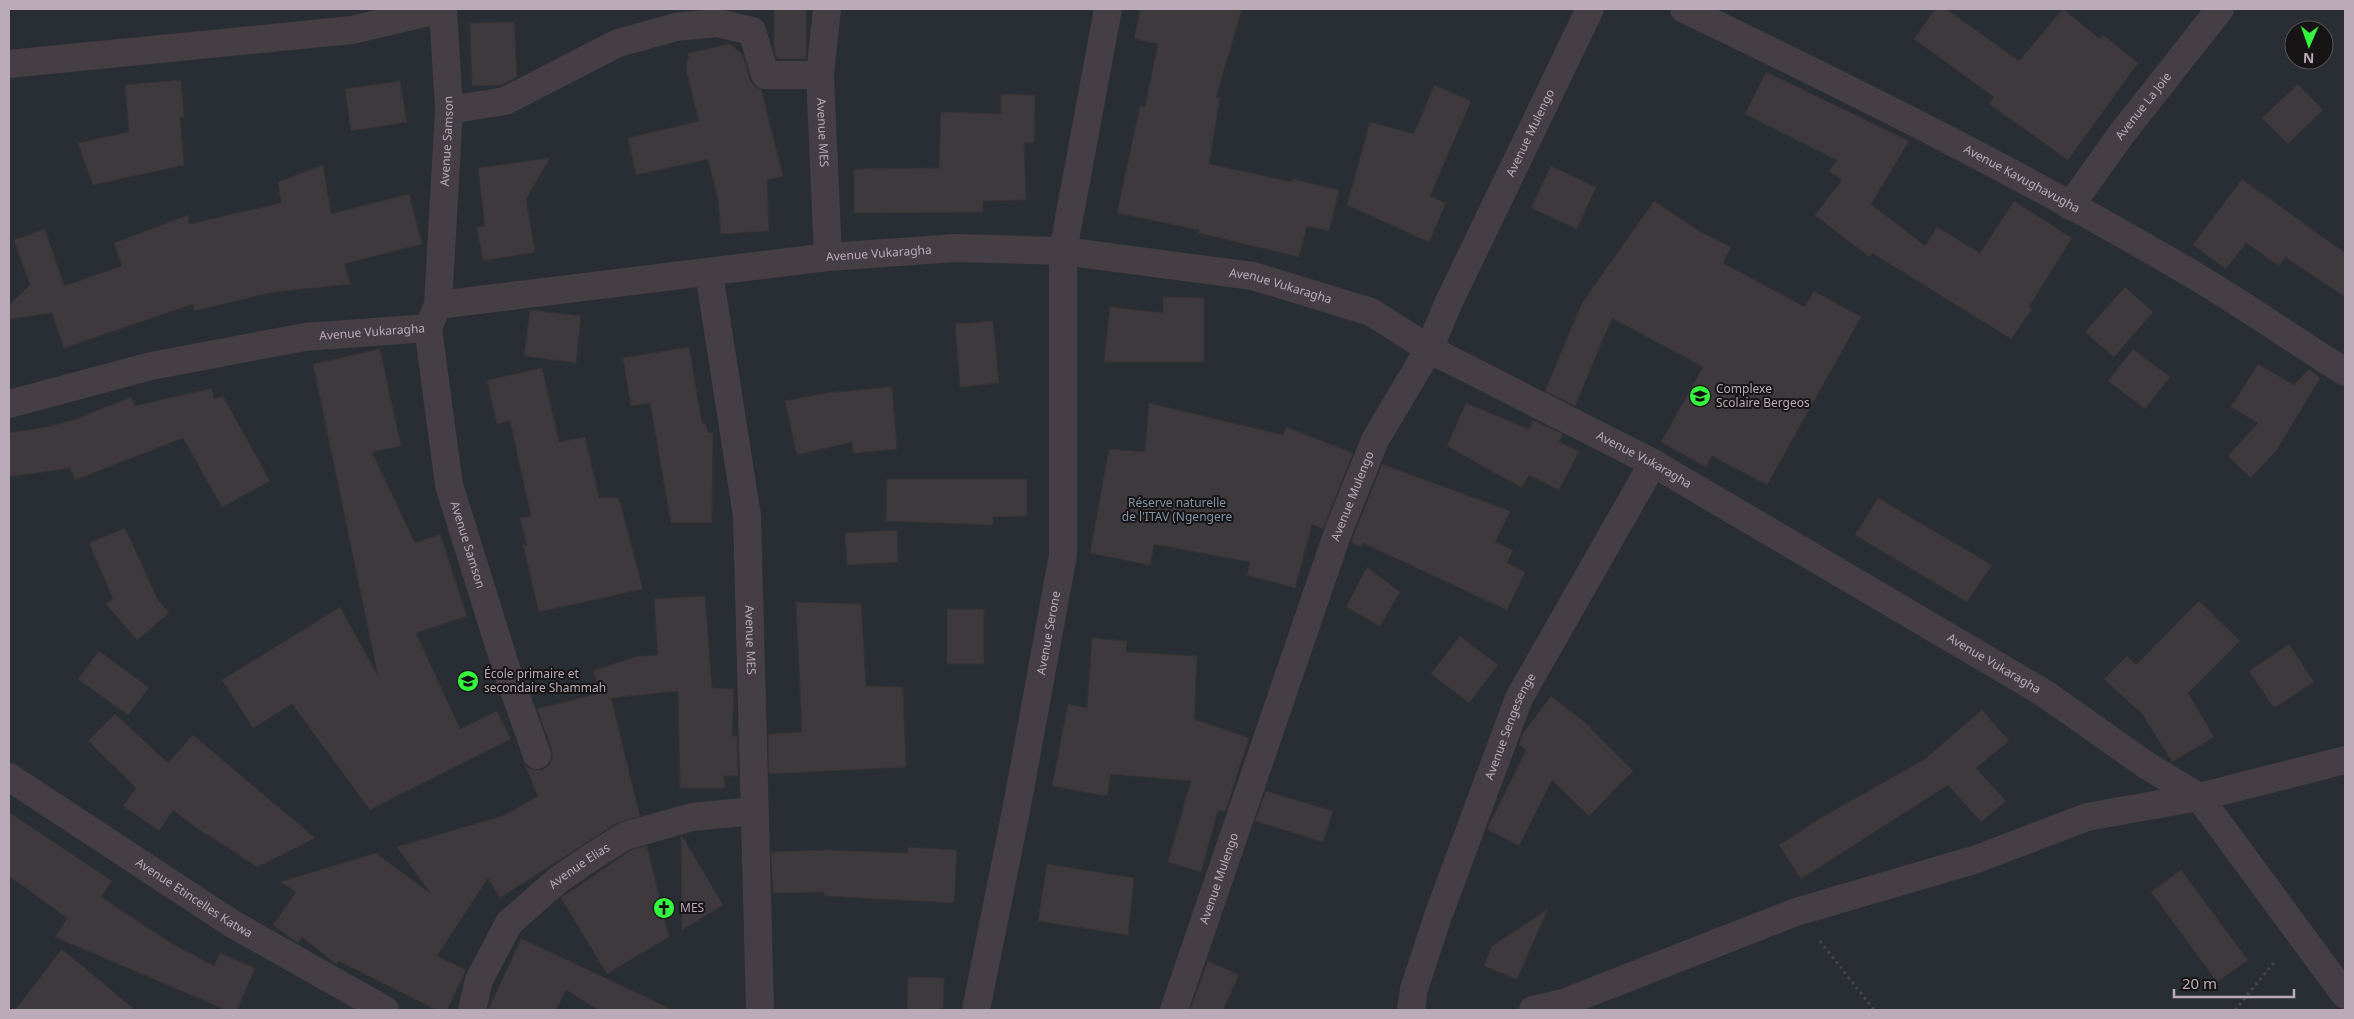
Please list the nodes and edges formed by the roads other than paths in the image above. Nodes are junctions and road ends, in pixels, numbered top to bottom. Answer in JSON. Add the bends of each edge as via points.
{"nodes":[{"id":1,"x":442,"y":9,"type":"edge"},
{"id":2,"x":827,"y":9,"type":"edge"},
{"id":3,"x":1108,"y":9,"type":"edge"},
{"id":4,"x":1590,"y":9,"type":"edge"},
{"id":5,"x":1684,"y":9,"type":"edge"},
{"id":6,"x":2220,"y":9,"type":"edge"},
{"id":7,"x":9,"y":64,"type":"edge"},
{"id":8,"x":820,"y":75,"type":"junction"},
{"id":9,"x":449,"y":110,"type":"junction"},
{"id":10,"x":2070,"y":206,"type":"junction"},
{"id":11,"x":1063,"y":251,"type":"junction"},
{"id":12,"x":828,"y":257,"type":"junction"},
{"id":13,"x":709,"y":273,"type":"junction"},
{"id":14,"x":433,"y":317,"type":"junction"},
{"id":15,"x":1429,"y":349,"type":"junction"},
{"id":16,"x":2345,"y":372,"type":"edge"},
{"id":17,"x":9,"y":404,"type":"edge"},
{"id":18,"x":1653,"y":463,"type":"junction"},
{"id":19,"x":537,"y":756,"type":"dead end"},
{"id":20,"x":2345,"y":760,"type":"edge"},
{"id":21,"x":9,"y":777,"type":"edge"},
{"id":22,"x":2199,"y":797,"type":"junction"},
{"id":23,"x":754,"y":812,"type":"junction"},
{"id":24,"x":2345,"y":995,"type":"edge"},
{"id":25,"x":385,"y":1010,"type":"edge"},
{"id":26,"x":472,"y":1010,"type":"edge"},
{"id":27,"x":760,"y":1010,"type":"edge"},
{"id":28,"x":976,"y":1010,"type":"edge"},
{"id":29,"x":1174,"y":1010,"type":"edge"},
{"id":30,"x":1411,"y":1010,"type":"edge"},
{"id":31,"x":1533,"y":1010,"type":"edge"}],
"edges":[{"from":1,"to":7,"type":"street","via":[[352,30]]},
{"from":1,"to":9,"type":"street","name":"Avenue Samson"},
{"from":2,"to":8,"type":"street","name":"Avenue MES"},
{"from":3,"to":11,"type":"street","name":"Avenue Serone"},
{"from":4,"to":15,"type":"street","name":"Avenue Mulengo"},
{"from":5,"to":10,"type":"street","name":"Avenue Kavughavugha","via":[[1856,92]]},
{"from":6,"to":10,"type":"street","name":"Avenue La Joie","via":[[2123,132]]},
{"from":8,"to":9,"type":"street","via":[[765,75],[752,31],[717,23],[676,27],[618,43],[506,101]]},
{"from":8,"to":12,"type":"street","name":"Avenue MES"},
{"from":9,"to":14,"type":"street","name":"Avenue Samson"},
{"from":10,"to":16,"type":"street","name":"Avenue Kavughavugha","via":[[2202,280]]},
{"from":11,"to":12,"type":"street","name":"Avenue Vukaragha","via":[[956,248]]},
{"from":11,"to":15,"type":"street","name":"Avenue Vukaragha","via":[[1253,276],[1371,312]]},
{"from":11,"to":28,"type":"street","name":"Avenue Serone","via":[[1063,555]]},
{"from":12,"to":13,"type":"street","name":"Avenue Vukaragha"},
{"from":13,"to":14,"type":"street","name":"Avenue Vukaragha"},
{"from":13,"to":23,"type":"street","name":"Avenue MES","via":[[747,516]]},
{"from":14,"to":17,"type":"street","name":"Avenue Vukaragha","via":[[152,366]]},
{"from":14,"to":19,"type":"street","name":"Avenue Samson","via":[[449,485]]},
{"from":15,"to":18,"type":"street","name":"Avenue Vukaragha"},
{"from":15,"to":29,"type":"street","name":"Avenue Mulengo","via":[[1375,440],[1338,532]]},
{"from":18,"to":22,"type":"street","name":"Avenue Vukaragha","via":[[2044,693]]},
{"from":18,"to":30,"type":"street","name":"Avenue Sengesenge","via":[[1519,698],[1438,916],[1414,989]]},
{"from":20,"to":22,"type":"street"},
{"from":21,"to":25,"type":"street","name":"Avenue Etincelles Katwa","via":[[231,923]]},
{"from":22,"to":24,"type":"street","name":"Avenue Vukaragha"},
{"from":22,"to":31,"type":"street","via":[[2087,817],[1977,860],[1796,912],[1564,1003]]},
{"from":23,"to":26,"type":"street","name":"Avenue Elias","via":[[692,817],[625,836],[558,880],[510,923],[479,980]]},
{"from":23,"to":27,"type":"street","name":"Avenue MES"}]}
